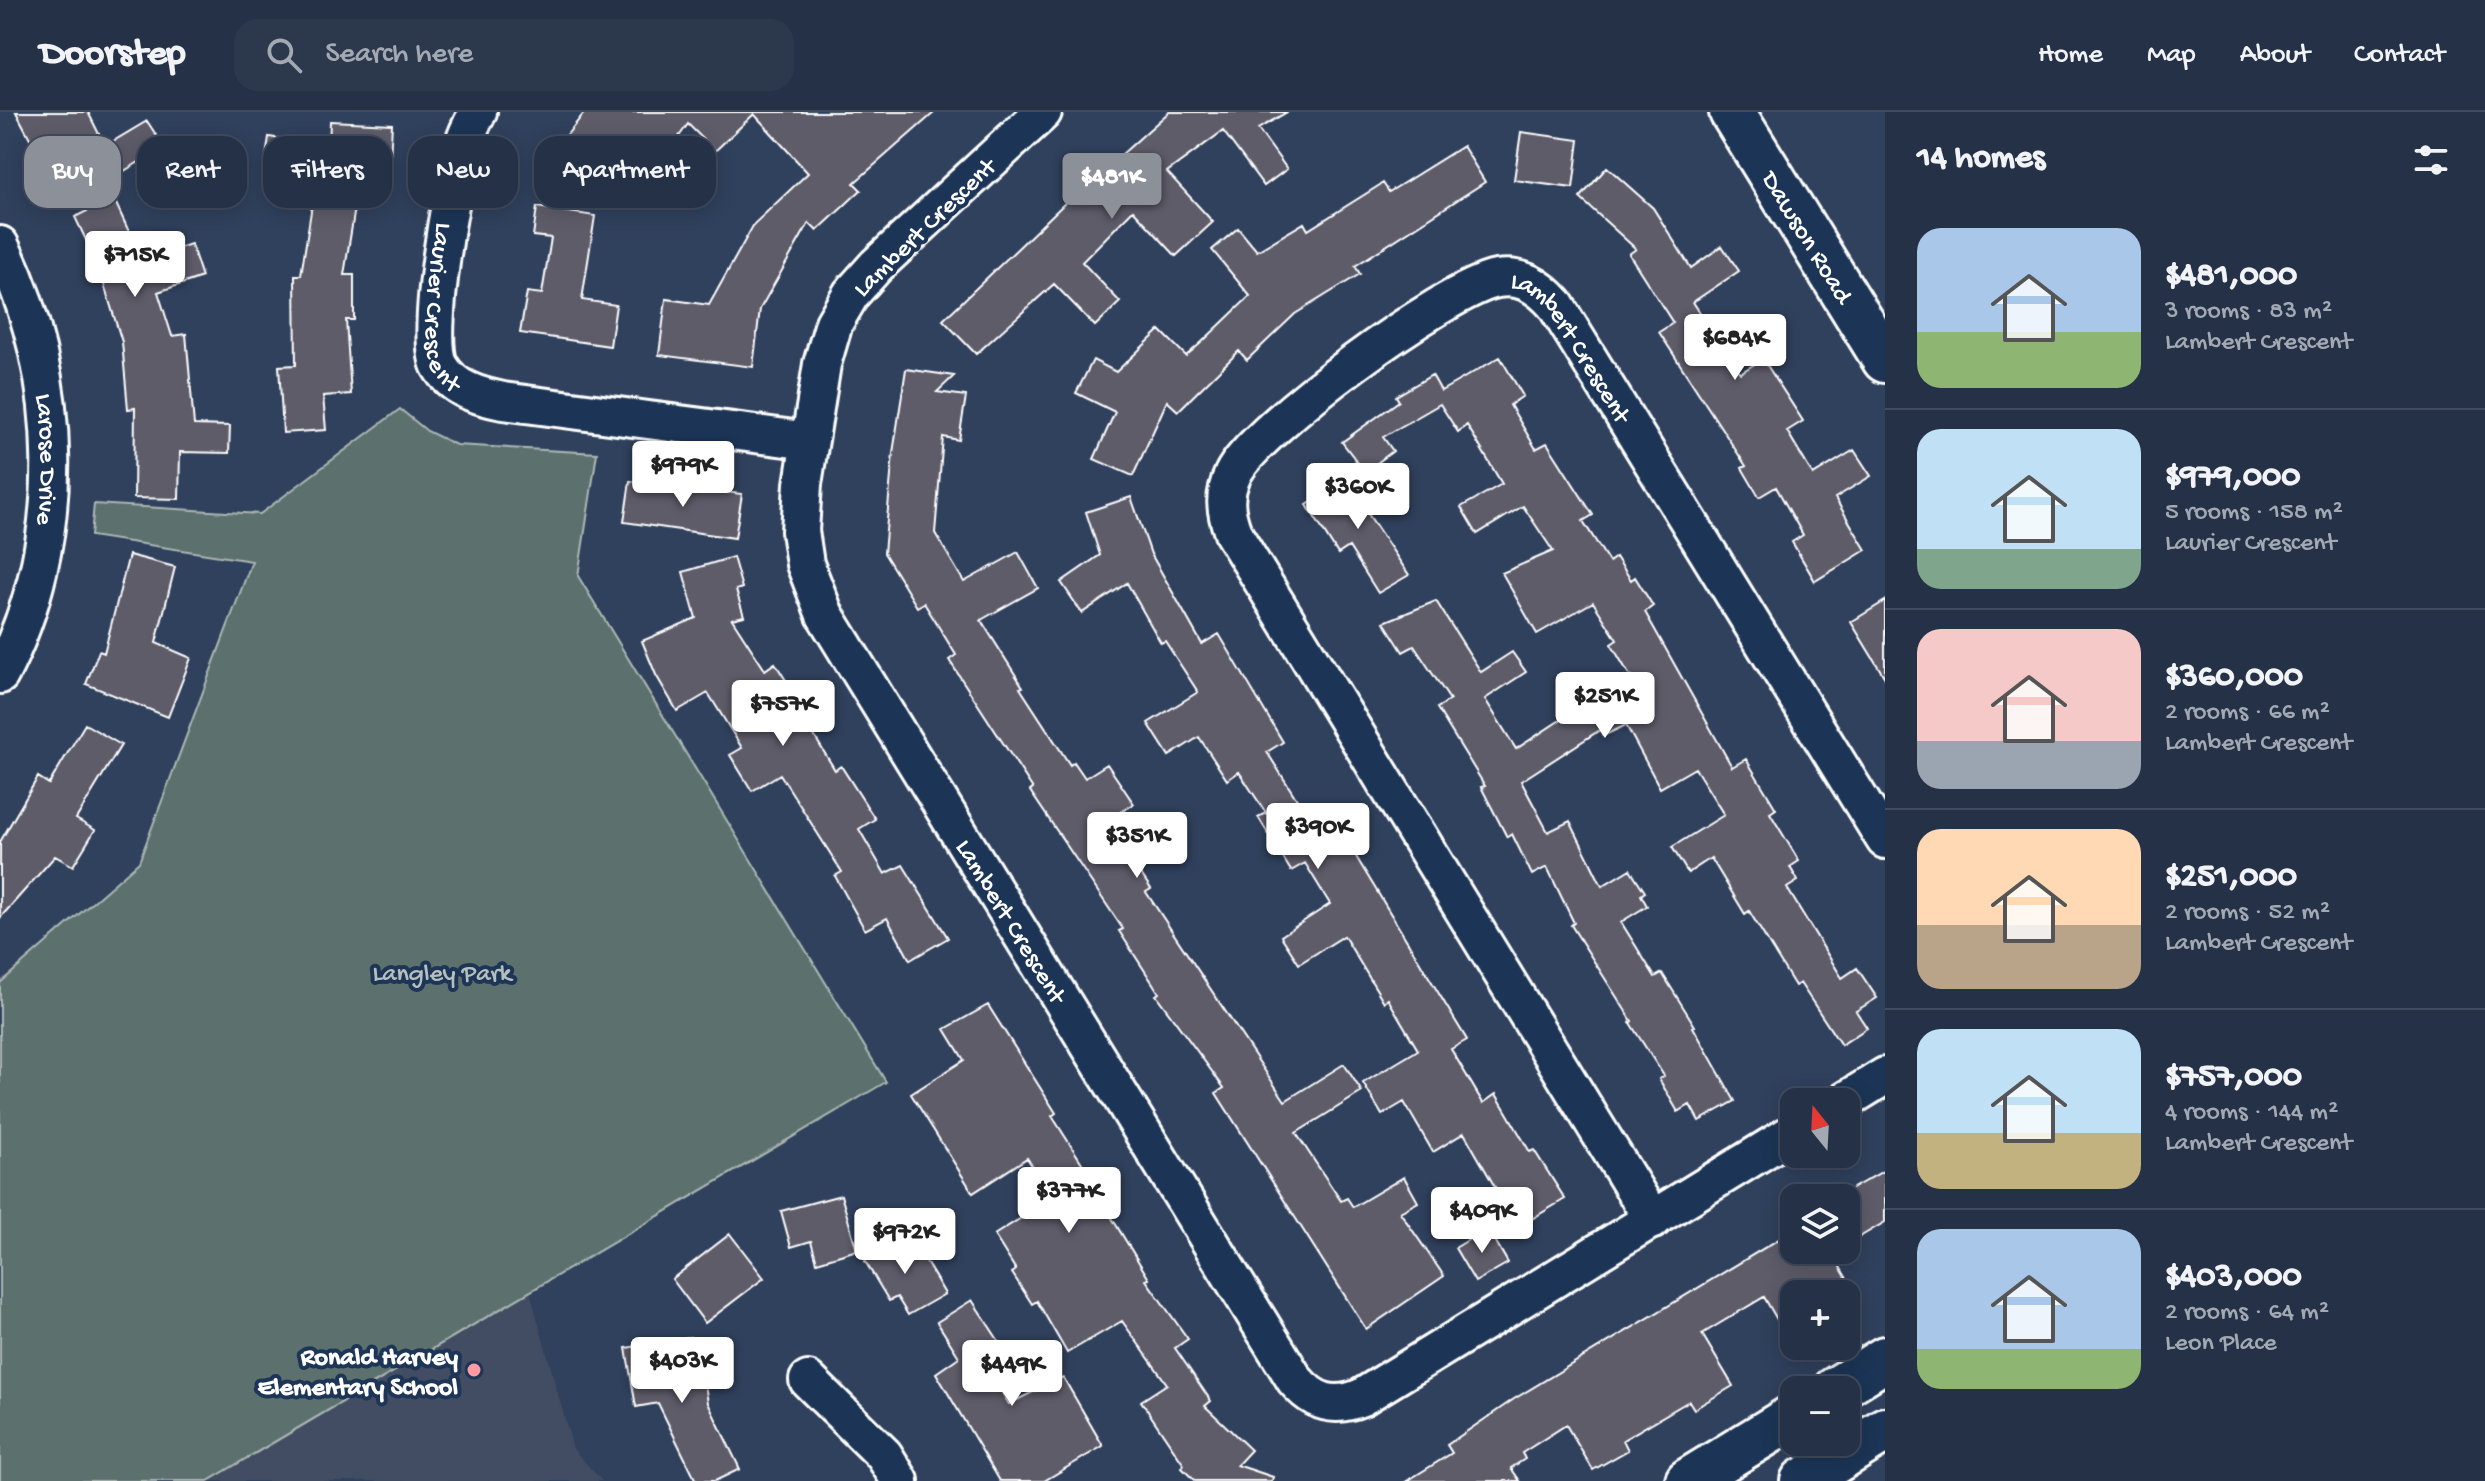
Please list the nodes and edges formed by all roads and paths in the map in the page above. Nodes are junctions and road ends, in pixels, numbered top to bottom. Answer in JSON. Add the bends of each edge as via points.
{"nodes":[{"id":1,"x":478,"y":112,"type":"edge"},
{"id":2,"x":1043,"y":112,"type":"edge"},
{"id":3,"x":1732,"y":112,"type":"edge"},
{"id":4,"x":0,"y":245,"type":"edge"},
{"id":5,"x":1885,"y":360,"type":"edge"},
{"id":6,"x":809,"y":441,"type":"junction"},
{"id":7,"x":0,"y":675,"type":"edge"},
{"id":8,"x":1885,"y":840,"type":"edge"},
{"id":9,"x":1885,"y":1076,"type":"edge"},
{"id":10,"x":1860,"y":1091,"type":"edge"},
{"id":11,"x":1780,"y":1141,"type":"edge"},
{"id":12,"x":1653,"y":1220,"type":"junction"},
{"id":13,"x":1885,"y":1359,"type":"edge"},
{"id":14,"x":1858,"y":1376,"type":"edge"},
{"id":15,"x":808,"y":1380,"type":"dead end"},
{"id":16,"x":1780,"y":1425,"type":"edge"},
{"id":17,"x":1885,"y":1430,"type":"edge"},
{"id":18,"x":900,"y":1481,"type":"edge"},
{"id":19,"x":1688,"y":1481,"type":"edge"},
{"id":20,"x":1803,"y":1481,"type":"edge"}],
"edges":[{"from":1,"to":6,"type":"street","name":"Laurier Crescent","via":[[458,166],[433,320],[436,359],[447,376],[487,398]]},
{"from":2,"to":6,"type":"street","name":"Lambert Crescent","via":[[851,294],[826,343]]},
{"from":3,"to":5,"type":"main road","name":"Dawson Road"},
{"from":4,"to":7,"type":"street","name":"Larose Drive","via":[[41,358],[50,453],[48,508],[36,578]]},
{"from":6,"to":12,"type":"street","name":"Lambert Crescent","via":[[801,550],[825,615],[1302,1389],[1325,1403],[1362,1397]]},
{"from":8,"to":12,"type":"street","name":"Lambert Crescent","via":[[1555,304],[1529,282],[1483,283],[1364,355],[1320,388],[1234,471],[1225,503],[1233,533]]},
{"from":9,"to":10,"type":"street"},
{"from":11,"to":12,"type":"street","name":"Lambert Crescent"},
{"from":13,"to":14,"type":"main road"},
{"from":15,"to":18,"type":"street","via":[[884,1455]]},
{"from":16,"to":19,"type":"main road"},
{"from":17,"to":20,"type":"main road"}]}
